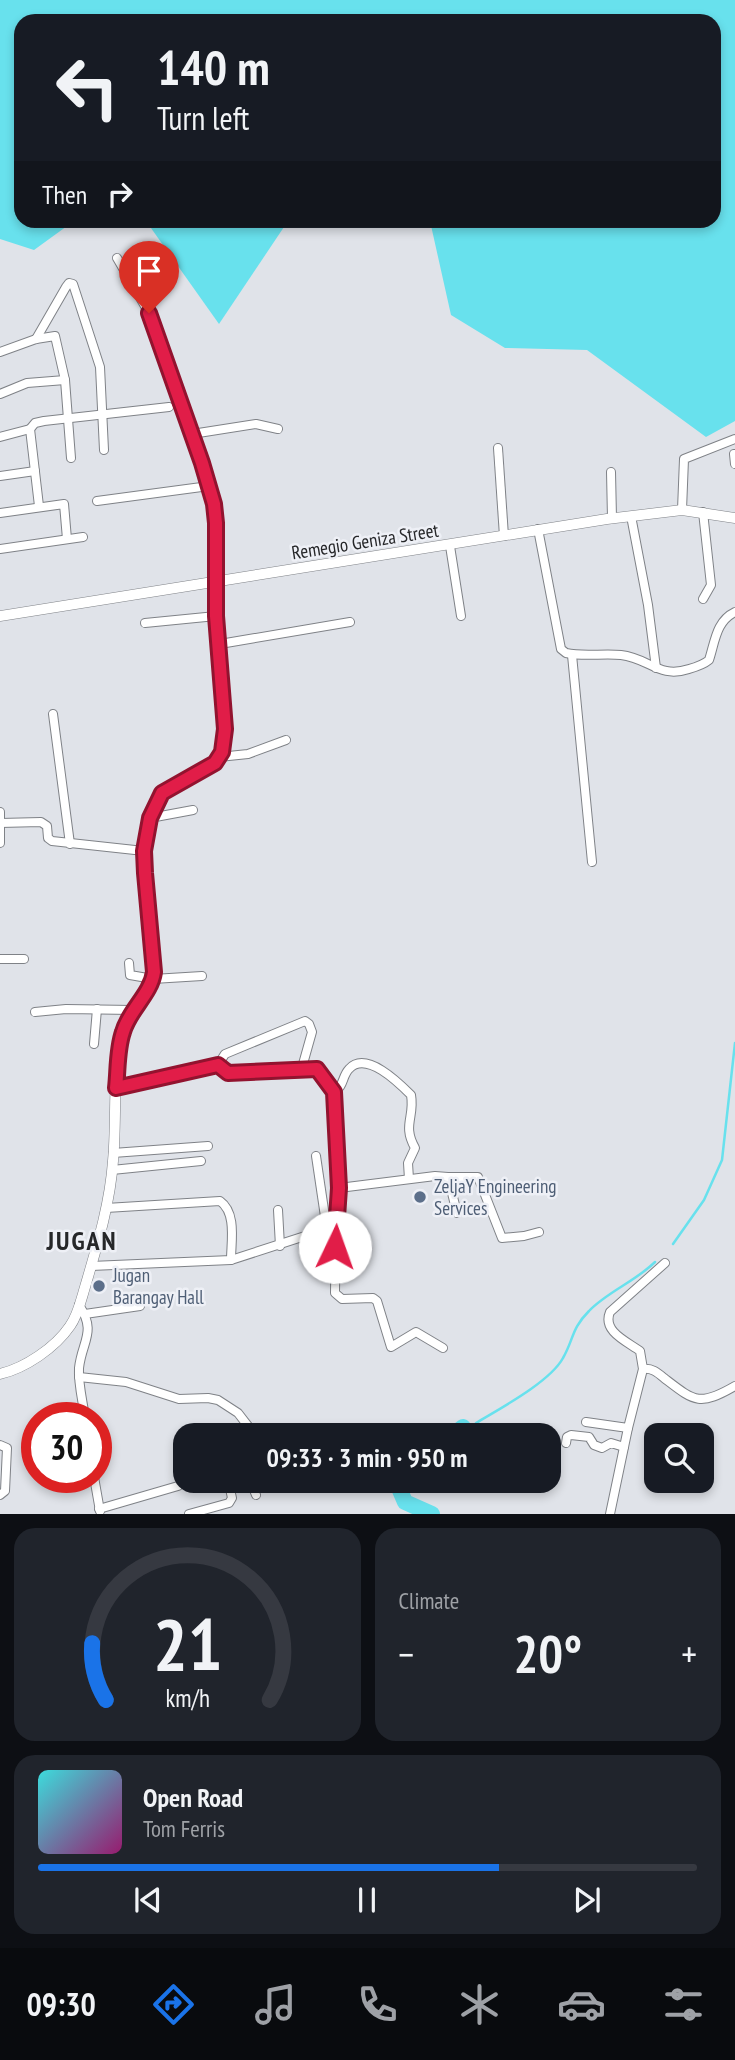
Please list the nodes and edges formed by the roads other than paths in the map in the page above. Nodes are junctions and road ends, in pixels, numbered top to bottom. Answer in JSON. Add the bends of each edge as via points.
{"nodes":[{"id":1,"x":117,"y":258,"type":"dead end"},
{"id":2,"x":50,"y":316,"type":"junction"},
{"id":3,"x":55,"y":336,"type":"junction"},
{"id":4,"x":36,"y":339,"type":"junction"},
{"id":5,"x":0,"y":352,"type":"edge"},
{"id":6,"x":65,"y":380,"type":"junction"},
{"id":7,"x":0,"y":394,"type":"edge"},
{"id":8,"x":169,"y":407,"type":"dead end"},
{"id":9,"x":101,"y":414,"type":"junction"},
{"id":10,"x":66,"y":417,"type":"junction"},
{"id":11,"x":30,"y":429,"type":"junction"},
{"id":12,"x":278,"y":429,"type":"dead end"},
{"id":13,"x":192,"y":434,"type":"junction"},
{"id":14,"x":0,"y":437,"type":"edge"},
{"id":15,"x":735,"y":439,"type":"edge"},
{"id":16,"x":499,"y":448,"type":"dead end"},
{"id":17,"x":104,"y":450,"type":"dead end"},
{"id":18,"x":734,"y":454,"type":"edge"},
{"id":19,"x":71,"y":458,"type":"dead end"},
{"id":20,"x":735,"y":464,"type":"edge"},
{"id":21,"x":35,"y":471,"type":"junction"},
{"id":22,"x":611,"y":472,"type":"dead end"},
{"id":23,"x":0,"y":476,"type":"edge"},
{"id":24,"x":209,"y":486,"type":"junction"},
{"id":25,"x":97,"y":501,"type":"dead end"},
{"id":26,"x":39,"y":506,"type":"junction"},
{"id":27,"x":682,"y":510,"type":"junction"},
{"id":28,"x":703,"y":512,"type":"junction"},
{"id":29,"x":0,"y":513,"type":"edge"},
{"id":30,"x":631,"y":516,"type":"junction"},
{"id":31,"x":612,"y":518,"type":"junction"},
{"id":32,"x":735,"y":518,"type":"edge"},
{"id":33,"x":538,"y":529,"type":"junction"},
{"id":34,"x":505,"y":536,"type":"junction"},
{"id":35,"x":83,"y":537,"type":"dead end"},
{"id":36,"x":67,"y":539,"type":"junction"},
{"id":37,"x":450,"y":546,"type":"junction"},
{"id":38,"x":0,"y":550,"type":"edge"},
{"id":39,"x":216,"y":582,"type":"junction"},
{"id":40,"x":703,"y":599,"type":"dead end"},
{"id":41,"x":735,"y":612,"type":"edge"},
{"id":42,"x":0,"y":616,"type":"edge"},
{"id":43,"x":216,"y":616,"type":"junction"},
{"id":44,"x":460,"y":616,"type":"dead end"},
{"id":45,"x":350,"y":622,"type":"dead end"},
{"id":46,"x":145,"y":623,"type":"dead end"},
{"id":47,"x":220,"y":644,"type":"junction"},
{"id":48,"x":572,"y":655,"type":"junction"},
{"id":49,"x":656,"y":668,"type":"junction"},
{"id":50,"x":53,"y":714,"type":"dead end"},
{"id":51,"x":286,"y":740,"type":"dead end"},
{"id":52,"x":219,"y":757,"type":"junction"},
{"id":53,"x":193,"y":810,"type":"dead end"},
{"id":54,"x":0,"y":812,"type":"edge"},
{"id":55,"x":150,"y":818,"type":"junction"},
{"id":56,"x":0,"y":823,"type":"edge"},
{"id":57,"x":0,"y":843,"type":"edge"},
{"id":58,"x":70,"y":844,"type":"junction"},
{"id":59,"x":144,"y":851,"type":"junction"},
{"id":60,"x":592,"y":862,"type":"dead end"},
{"id":61,"x":24,"y":959,"type":"dead end"},
{"id":62,"x":0,"y":960,"type":"edge"},
{"id":63,"x":129,"y":963,"type":"dead end"},
{"id":64,"x":202,"y":976,"type":"dead end"},
{"id":65,"x":153,"y":979,"type":"junction"},
{"id":66,"x":97,"y":1009,"type":"junction"},
{"id":67,"x":133,"y":1010,"type":"junction"},
{"id":68,"x":35,"y":1012,"type":"dead end"},
{"id":69,"x":94,"y":1044,"type":"dead end"},
{"id":70,"x":218,"y":1065,"type":"junction"},
{"id":71,"x":300,"y":1071,"type":"junction"},
{"id":72,"x":116,"y":1088,"type":"junction"},
{"id":73,"x":334,"y":1092,"type":"junction"},
{"id":74,"x":208,"y":1146,"type":"dead end"},
{"id":75,"x":114,"y":1153,"type":"junction"},
{"id":76,"x":316,"y":1156,"type":"dead end"},
{"id":77,"x":201,"y":1161,"type":"dead end"},
{"id":78,"x":112,"y":1170,"type":"junction"},
{"id":79,"x":448,"y":1177,"type":"junction"},
{"id":80,"x":409,"y":1179,"type":"junction"},
{"id":81,"x":339,"y":1188,"type":"junction"},
{"id":82,"x":106,"y":1209,"type":"junction"},
{"id":83,"x":278,"y":1210,"type":"dead end"},
{"id":84,"x":457,"y":1213,"type":"dead end"},
{"id":85,"x":331,"y":1228,"type":"junction"},
{"id":86,"x":539,"y":1232,"type":"dead end"},
{"id":87,"x":280,"y":1246,"type":"junction"},
{"id":88,"x":231,"y":1260,"type":"junction"},
{"id":89,"x":665,"y":1263,"type":"dead end"},
{"id":90,"x":91,"y":1266,"type":"junction"},
{"id":91,"x":140,"y":1306,"type":"dead end"},
{"id":92,"x":82,"y":1310,"type":"junction"},
{"id":93,"x":443,"y":1348,"type":"dead end"},
{"id":94,"x":643,"y":1369,"type":"junction"},
{"id":95,"x":0,"y":1374,"type":"edge"},
{"id":96,"x":79,"y":1377,"type":"junction"},
{"id":97,"x":735,"y":1386,"type":"edge"},
{"id":98,"x":83,"y":1402,"type":"edge"},
{"id":99,"x":586,"y":1422,"type":"dead end"},
{"id":100,"x":246,"y":1423,"type":"edge"},
{"id":101,"x":628,"y":1428,"type":"junction"},
{"id":102,"x":566,"y":1443,"type":"dead end"},
{"id":103,"x":0,"y":1445,"type":"edge"},
{"id":104,"x":624,"y":1447,"type":"junction"},
{"id":105,"x":173,"y":1488,"type":"edge"},
{"id":106,"x":97,"y":1493,"type":"edge"},
{"id":107,"x":231,"y":1493,"type":"edge"},
{"id":108,"x":0,"y":1495,"type":"edge"},
{"id":109,"x":100,"y":1511,"type":"edge"},
{"id":110,"x":189,"y":1514,"type":"edge"},
{"id":111,"x":610,"y":1514,"type":"edge"}],
"edges":[{"from":1,"to":13,"type":"street","via":[[149,313]]},
{"from":2,"to":3,"type":"street"},
{"from":2,"to":4,"type":"street"},
{"from":2,"to":9,"type":"street","via":[[66,287],[73,284],[100,367]]},
{"from":3,"to":4,"type":"street"},
{"from":3,"to":6,"type":"street"},
{"from":4,"to":5,"type":"street"},
{"from":6,"to":7,"type":"street","via":[[27,383]]},
{"from":6,"to":10,"type":"street"},
{"from":8,"to":9,"type":"street"},
{"from":9,"to":10,"type":"street"},
{"from":9,"to":17,"type":"street"},
{"from":10,"to":11,"type":"street","via":[[35,423]]},
{"from":10,"to":19,"type":"street"},
{"from":11,"to":14,"type":"street"},
{"from":11,"to":21,"type":"street"},
{"from":12,"to":13,"type":"street","via":[[256,424]]},
{"from":13,"to":24,"type":"street"},
{"from":15,"to":27,"type":"street","via":[[684,459]]},
{"from":16,"to":34,"type":"street"},
{"from":18,"to":20,"type":"street"},
{"from":21,"to":23,"type":"street"},
{"from":21,"to":26,"type":"street"},
{"from":22,"to":31,"type":"street"},
{"from":24,"to":25,"type":"street"},
{"from":24,"to":39,"type":"street","via":[[216,523]]},
{"from":26,"to":29,"type":"street"},
{"from":26,"to":36,"type":"street","via":[[64,504]]},
{"from":27,"to":28,"type":"street","name":"Remegio Geniza Street"},
{"from":27,"to":30,"type":"street","name":"Remegio Geniza Street"},
{"from":28,"to":32,"type":"street","name":"Remegio Geniza Street"},
{"from":28,"to":40,"type":"street","via":[[711,584]]},
{"from":30,"to":31,"type":"street","name":"Remegio Geniza Street"},
{"from":30,"to":49,"type":"street"},
{"from":31,"to":33,"type":"street","name":"Remegio Geniza Street"},
{"from":33,"to":34,"type":"street","name":"Remegio Geniza Street"},
{"from":33,"to":48,"type":"street","via":[[561,649]]},
{"from":34,"to":37,"type":"street","name":"Remegio Geniza Street"},
{"from":35,"to":36,"type":"street"},
{"from":36,"to":38,"type":"street"},
{"from":37,"to":39,"type":"street","name":"Remegio Geniza Street"},
{"from":37,"to":44,"type":"street"},
{"from":39,"to":42,"type":"street","name":"Remegio Geniza Street"},
{"from":39,"to":43,"type":"street"},
{"from":41,"to":49,"type":"street","via":[[719,628],[705,664],[677,673]]},
{"from":43,"to":46,"type":"street"},
{"from":43,"to":47,"type":"street"},
{"from":45,"to":47,"type":"street"},
{"from":47,"to":52,"type":"street","via":[[225,729]]},
{"from":48,"to":49,"type":"street","via":[[622,655]]},
{"from":48,"to":60,"type":"street"},
{"from":50,"to":58,"type":"street"},
{"from":51,"to":52,"type":"street","via":[[248,754]]},
{"from":52,"to":55,"type":"street","via":[[162,793]]},
{"from":53,"to":55,"type":"street"},
{"from":54,"to":56,"type":"street"},
{"from":55,"to":59,"type":"street"},
{"from":56,"to":57,"type":"street"},
{"from":56,"to":58,"type":"street","via":[[41,822],[47,826],[50,840]]},
{"from":58,"to":59,"type":"street"},
{"from":59,"to":65,"type":"street"},
{"from":61,"to":62,"type":"street"},
{"from":63,"to":65,"type":"street","via":[[130,975]]},
{"from":64,"to":65,"type":"street"},
{"from":65,"to":67,"type":"street"},
{"from":66,"to":67,"type":"street"},
{"from":66,"to":68,"type":"street"},
{"from":66,"to":69,"type":"street"},
{"from":67,"to":72,"type":"street","via":[[122,1032]]},
{"from":70,"to":71,"type":"street","via":[[228,1073]]},
{"from":70,"to":71,"type":"street","via":[[225,1054],[305,1021],[312,1032]]},
{"from":70,"to":72,"type":"street"},
{"from":71,"to":73,"type":"street","via":[[317,1069]]},
{"from":72,"to":75,"type":"street"},
{"from":73,"to":80,"type":"street","via":[[347,1070],[369,1064],[408,1092],[412,1100],[408,1132],[415,1148],[408,1163]]},
{"from":73,"to":81,"type":"street"},
{"from":74,"to":75,"type":"street"},
{"from":75,"to":78,"type":"street"},
{"from":76,"to":85,"type":"street"},
{"from":77,"to":78,"type":"street"},
{"from":78,"to":82,"type":"street"},
{"from":79,"to":80,"type":"street"},
{"from":79,"to":84,"type":"street"},
{"from":79,"to":86,"type":"street","via":[[478,1177],[502,1238]]},
{"from":80,"to":81,"type":"street"},
{"from":81,"to":85,"type":"street"},
{"from":82,"to":88,"type":"street","via":[[220,1201],[230,1218]]},
{"from":82,"to":90,"type":"street"},
{"from":83,"to":87,"type":"street"},
{"from":85,"to":87,"type":"street"},
{"from":85,"to":93,"type":"street","via":[[338,1296],[377,1301],[391,1347],[416,1332]]},
{"from":87,"to":88,"type":"street"},
{"from":88,"to":90,"type":"street"},
{"from":89,"to":94,"type":"street","via":[[607,1319],[609,1328],[640,1351]]},
{"from":90,"to":92,"type":"street"},
{"from":91,"to":92,"type":"street"},
{"from":92,"to":95,"type":"street","via":[[68,1329],[23,1366]]},
{"from":92,"to":96,"type":"street","via":[[89,1334]]},
{"from":94,"to":97,"type":"street","via":[[650,1368],[690,1398],[701,1400]]},
{"from":94,"to":101,"type":"street"},
{"from":96,"to":98,"type":"street"},
{"from":96,"to":100,"type":"street","via":[[126,1382],[179,1399],[218,1400]]},
{"from":99,"to":101,"type":"street"},
{"from":101,"to":104,"type":"street"},
{"from":102,"to":104,"type":"street","via":[[571,1435],[589,1437],[602,1448],[611,1443]]},
{"from":103,"to":108,"type":"street","via":[[8,1448],[5,1491]]},
{"from":104,"to":111,"type":"street"},
{"from":105,"to":109,"type":"street"},
{"from":106,"to":109,"type":"street"},
{"from":107,"to":110,"type":"street","via":[[229,1503]]}]}
